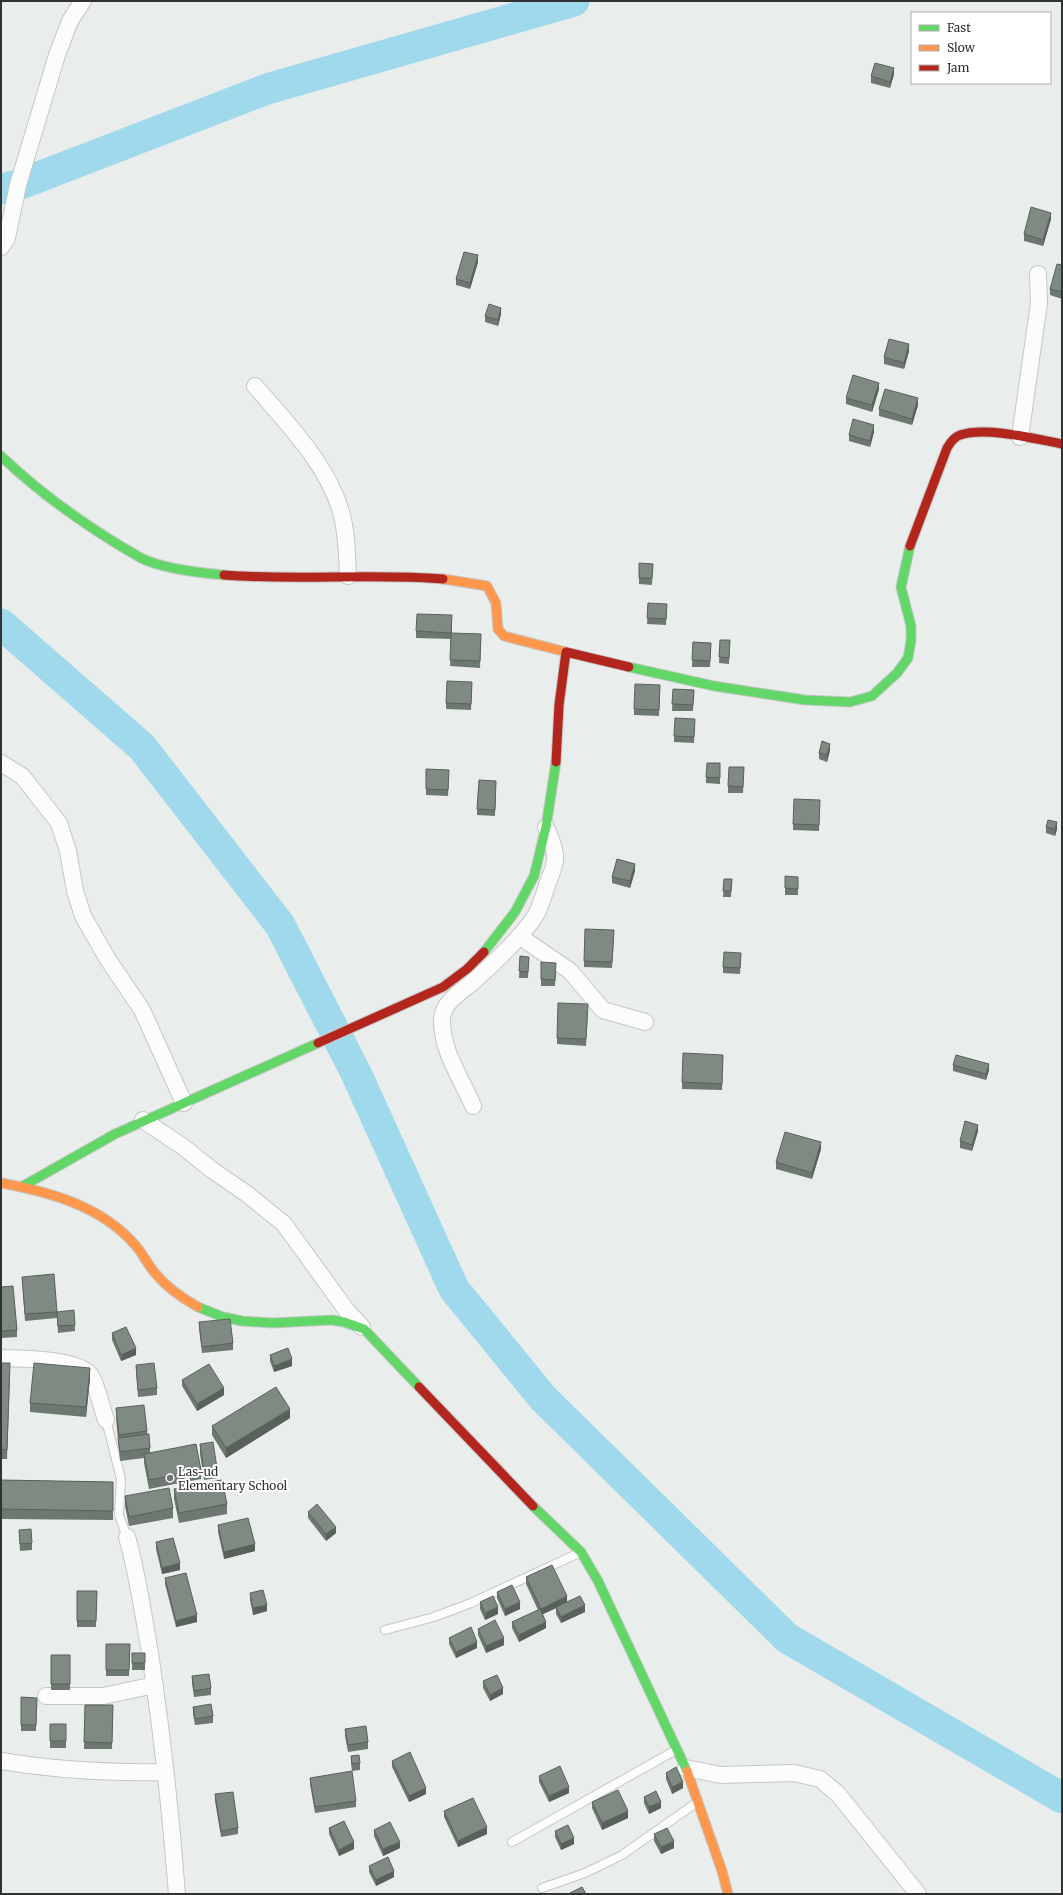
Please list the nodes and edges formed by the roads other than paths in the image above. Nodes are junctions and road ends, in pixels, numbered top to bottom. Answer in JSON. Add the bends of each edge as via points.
{"nodes":[{"id":1,"x":82,"y":1,"type":"edge"},
{"id":2,"x":1,"y":247,"type":"edge"},
{"id":3,"x":1038,"y":274,"type":"dead end"},
{"id":4,"x":255,"y":386,"type":"dead end"},
{"id":5,"x":1020,"y":437,"type":"junction"},
{"id":6,"x":1062,"y":444,"type":"edge"},
{"id":7,"x":1,"y":456,"type":"edge"},
{"id":8,"x":348,"y":576,"type":"junction"},
{"id":9,"x":566,"y":652,"type":"junction"},
{"id":10,"x":1,"y":763,"type":"edge"},
{"id":11,"x":546,"y":827,"type":"junction"},
{"id":12,"x":519,"y":936,"type":"junction"},
{"id":13,"x":645,"y":1022,"type":"dead end"},
{"id":14,"x":190,"y":1100,"type":"junction"},
{"id":15,"x":473,"y":1106,"type":"dead end"},
{"id":16,"x":143,"y":1120,"type":"junction"},
{"id":17,"x":1,"y":1183,"type":"edge"},
{"id":18,"x":22,"y":1186,"type":"junction"},
{"id":19,"x":364,"y":1329,"type":"junction"},
{"id":20,"x":1,"y":1358,"type":"edge"},
{"id":21,"x":106,"y":1420,"type":"joint"},
{"id":22,"x":127,"y":1537,"type":"joint"},
{"id":23,"x":582,"y":1552,"type":"junction"},
{"id":24,"x":385,"y":1630,"type":"dead end"},
{"id":25,"x":155,"y":1685,"type":"junction"},
{"id":26,"x":46,"y":1696,"type":"dead end"},
{"id":27,"x":678,"y":1749,"type":"junction"},
{"id":28,"x":1,"y":1761,"type":"edge"},
{"id":29,"x":686,"y":1768,"type":"junction"},
{"id":30,"x":165,"y":1772,"type":"junction"},
{"id":31,"x":697,"y":1802,"type":"junction"},
{"id":32,"x":512,"y":1842,"type":"dead end"},
{"id":33,"x":542,"y":1888,"type":"dead end"},
{"id":34,"x":728,"y":1893,"type":"edge"},
{"id":35,"x":915,"y":1893,"type":"edge"},
{"id":36,"x":177,"y":1894,"type":"edge"},
{"id":37,"x":718,"y":1894,"type":"edge"}],
"edges":[{"from":1,"to":2,"type":"street","via":[[70,21],[57,55],[18,185],[7,238]]},
{"from":3,"to":5,"type":"street","via":[[1039,304]]},
{"from":4,"to":8,"type":"street","via":[[300,437],[332,488],[346,533]]},
{"from":5,"to":6,"type":"street"},
{"from":5,"to":9,"type":"street","via":[[973,432],[958,436],[946,448],[910,545],[904,570],[901,587],[911,626],[908,658],[897,673],[872,696],[850,702],[805,700],[714,686]]},
{"from":7,"to":8,"type":"street","via":[[21,476],[77,519],[146,560],[184,570],[236,575],[315,578]]},
{"from":8,"to":9,"type":"street","via":[[413,577],[463,581],[487,586],[496,604],[496,624],[500,634]]},
{"from":9,"to":11,"type":"street","via":[[559,705],[555,776]]},
{"from":10,"to":14,"type":"street","via":[[22,776],[59,823],[83,916],[142,1010]]},
{"from":11,"to":12,"type":"street","via":[[555,856],[552,874],[538,912]]},
{"from":11,"to":14,"type":"street","via":[[534,876],[515,912],[485,951],[467,969],[443,986],[422,996]]},
{"from":12,"to":13,"type":"street","via":[[570,971],[603,1010]]},
{"from":12,"to":15,"type":"street","via":[[456,995],[446,1006],[442,1017],[448,1055]]},
{"from":14,"to":16,"type":"street"},
{"from":16,"to":18,"type":"street"},
{"from":16,"to":19,"type":"street","via":[[182,1146],[284,1224],[347,1311]]},
{"from":17,"to":18,"type":"street"},
{"from":18,"to":19,"type":"street","via":[[62,1198],[100,1215],[135,1245],[160,1278],[189,1303],[216,1315],[266,1322],[339,1321]]},
{"from":19,"to":23,"type":"street","via":[[542,1516]]},
{"from":20,"to":21,"type":"street","via":[[54,1360],[79,1367],[90,1374]]},
{"from":21,"to":22,"type":"lane","via":[[121,1478],[119,1515]]},
{"from":22,"to":25,"type":"street","via":[[136,1567]]},
{"from":23,"to":24,"type":"lane","via":[[471,1603],[434,1617]]},
{"from":23,"to":27,"type":"street"},
{"from":25,"to":26,"type":"street","via":[[103,1696]]},
{"from":25,"to":30,"type":"street"},
{"from":27,"to":29,"type":"street"},
{"from":27,"to":32,"type":"lane"},
{"from":28,"to":30,"type":"street","via":[[116,1773]]},
{"from":29,"to":31,"type":"street"},
{"from":29,"to":35,"type":"street","via":[[721,1775],[794,1773],[820,1779],[838,1794]]},
{"from":30,"to":36,"type":"street"},
{"from":31,"to":33,"type":"lane","via":[[622,1855],[585,1873]]},
{"from":31,"to":34,"type":"street"},
{"from":34,"to":37,"type":"lane"}]}
